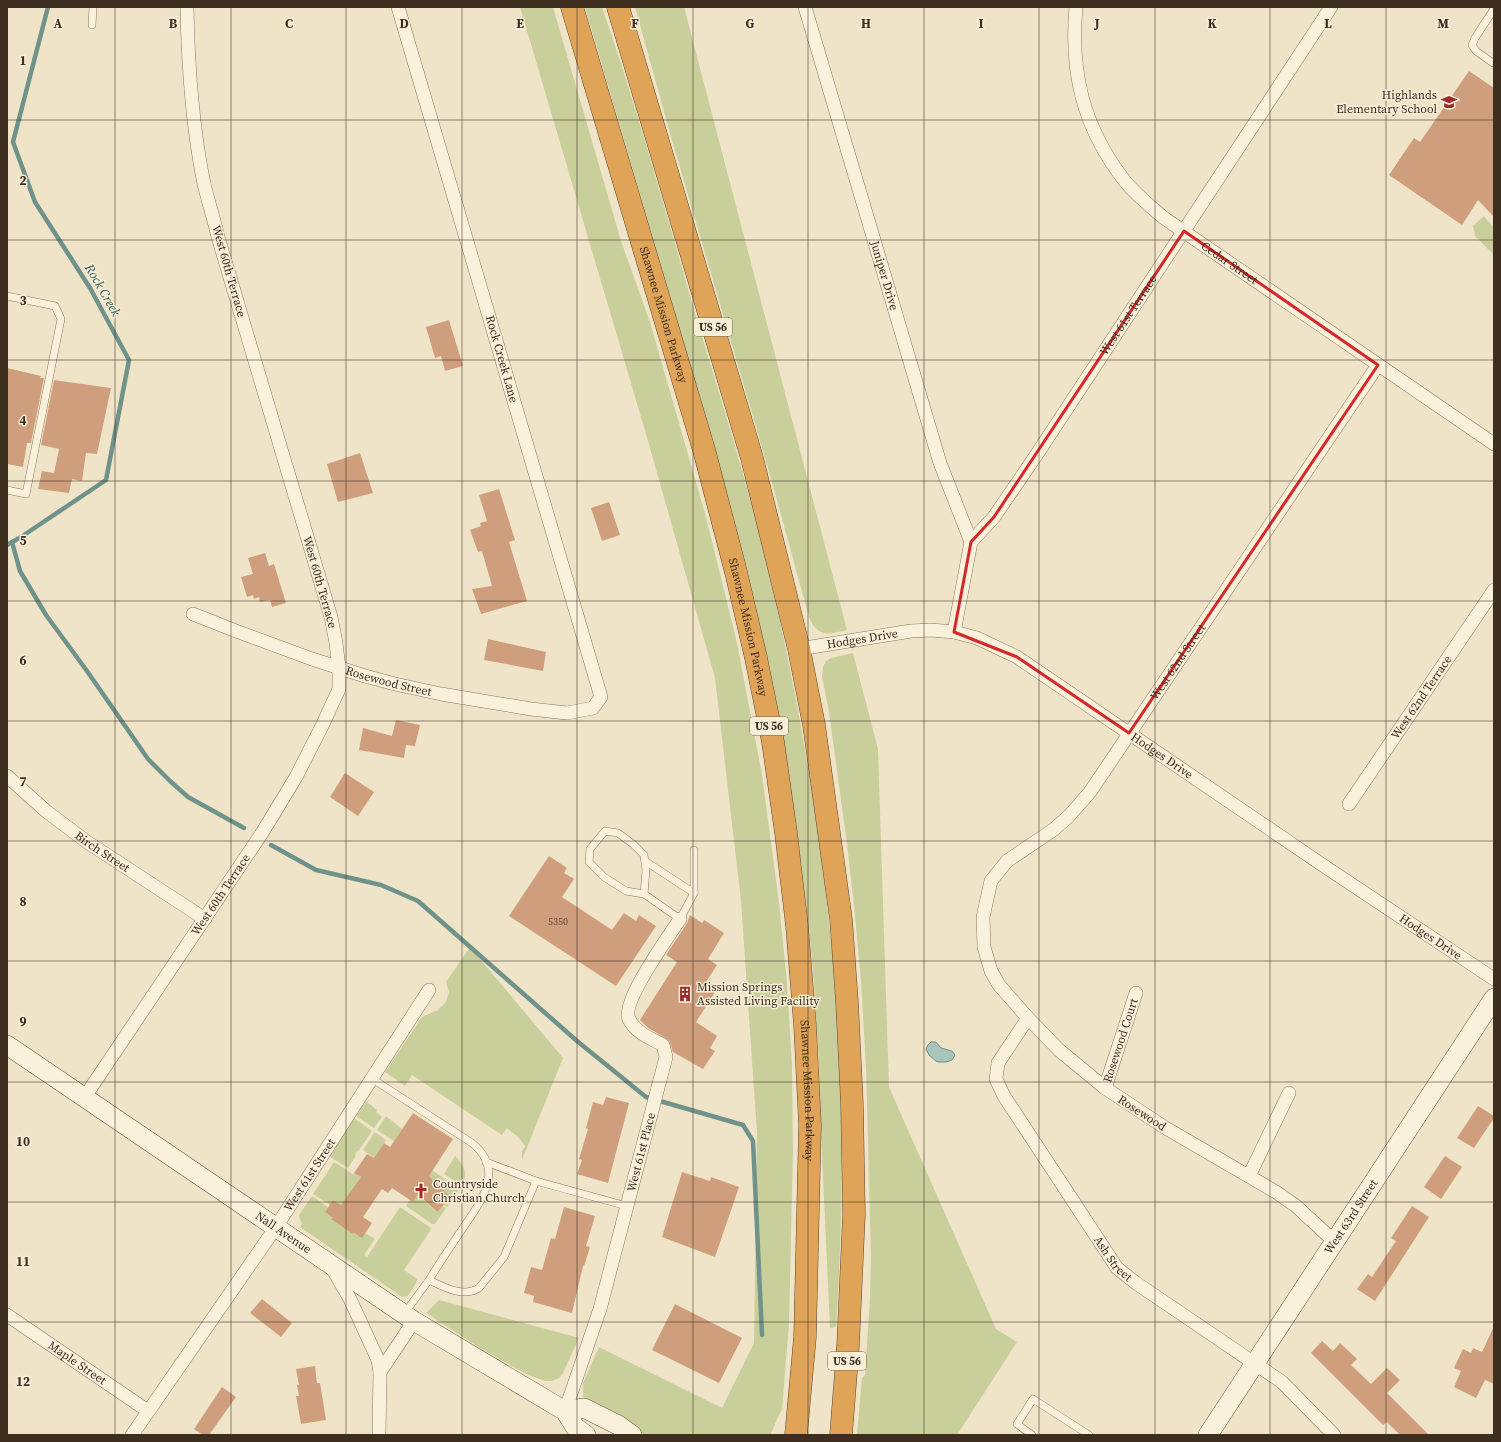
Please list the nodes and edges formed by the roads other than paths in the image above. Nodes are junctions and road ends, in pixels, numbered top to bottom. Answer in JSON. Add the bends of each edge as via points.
{"nodes":[{"id":1,"x":93,"y":7,"type":"edge"},
{"id":2,"x":187,"y":7,"type":"edge"},
{"id":3,"x":398,"y":7,"type":"edge"},
{"id":4,"x":572,"y":7,"type":"edge"},
{"id":5,"x":618,"y":7,"type":"edge"},
{"id":6,"x":805,"y":7,"type":"edge"},
{"id":7,"x":1076,"y":7,"type":"edge"},
{"id":8,"x":1331,"y":7,"type":"edge"},
{"id":9,"x":1494,"y":9,"type":"edge"},
{"id":10,"x":92,"y":24,"type":"dead end"},
{"id":11,"x":1493,"y":63,"type":"edge"},
{"id":12,"x":1184,"y":231,"type":"junction"},
{"id":13,"x":7,"y":296,"type":"edge"},
{"id":14,"x":1378,"y":365,"type":"junction"},
{"id":15,"x":1494,"y":444,"type":"edge"},
{"id":16,"x":7,"y":490,"type":"edge"},
{"id":17,"x":971,"y":542,"type":"junction"},
{"id":18,"x":1494,"y":590,"type":"edge"},
{"id":19,"x":193,"y":614,"type":"dead end"},
{"id":20,"x":954,"y":632,"type":"junction"},
{"id":21,"x":799,"y":649,"type":"junction"},
{"id":22,"x":339,"y":668,"type":"junction"},
{"id":23,"x":593,"y":708,"type":"joint"},
{"id":24,"x":1130,"y":733,"type":"junction"},
{"id":25,"x":7,"y":776,"type":"edge"},
{"id":26,"x":1349,"y":804,"type":"dead end"},
{"id":27,"x":694,"y":850,"type":"dead end"},
{"id":28,"x":645,"y":861,"type":"junction"},
{"id":29,"x":694,"y":893,"type":"junction"},
{"id":30,"x":644,"y":894,"type":"junction"},
{"id":31,"x":205,"y":919,"type":"junction"},
{"id":32,"x":680,"y":920,"type":"junction"},
{"id":33,"x":984,"y":947,"type":"joint"},
{"id":34,"x":1494,"y":979,"type":"edge"},
{"id":35,"x":429,"y":990,"type":"dead end"},
{"id":36,"x":1136,"y":993,"type":"dead end"},
{"id":37,"x":1494,"y":998,"type":"edge"},
{"id":38,"x":1028,"y":1018,"type":"junction"},
{"id":39,"x":7,"y":1045,"type":"edge"},
{"id":40,"x":371,"y":1078,"type":"junction"},
{"id":41,"x":1105,"y":1088,"type":"junction"},
{"id":42,"x":1289,"y":1093,"type":"dead end"},
{"id":43,"x":84,"y":1098,"type":"junction"},
{"id":44,"x":486,"y":1162,"type":"junction"},
{"id":45,"x":1249,"y":1176,"type":"junction"},
{"id":46,"x":536,"y":1181,"type":"junction"},
{"id":47,"x":627,"y":1206,"type":"junction"},
{"id":48,"x":276,"y":1227,"type":"junction"},
{"id":49,"x":1335,"y":1242,"type":"junction"},
{"id":50,"x":325,"y":1261,"type":"junction"},
{"id":51,"x":429,"y":1280,"type":"junction"},
{"id":52,"x":7,"y":1315,"type":"edge"},
{"id":53,"x":409,"y":1318,"type":"junction"},
{"id":54,"x":1255,"y":1363,"type":"junction"},
{"id":55,"x":380,"y":1372,"type":"junction"},
{"id":56,"x":148,"y":1411,"type":"junction"},
{"id":57,"x":565,"y":1411,"type":"junction"},
{"id":58,"x":793,"y":1430,"type":"edge"},
{"id":59,"x":132,"y":1435,"type":"edge"},
{"id":60,"x":379,"y":1435,"type":"edge"},
{"id":61,"x":586,"y":1435,"type":"edge"},
{"id":62,"x":632,"y":1435,"type":"edge"},
{"id":63,"x":841,"y":1435,"type":"edge"},
{"id":64,"x":1032,"y":1435,"type":"edge"},
{"id":65,"x":1089,"y":1435,"type":"edge"},
{"id":66,"x":1208,"y":1435,"type":"edge"},
{"id":67,"x":1334,"y":1435,"type":"edge"}],
"edges":[{"from":1,"to":10,"type":"lane"},
{"from":2,"to":22,"type":"street","name":"West 60th Terrace","via":[[188,61],[204,184],[331,617]]},
{"from":3,"to":23,"type":"street","name":"Rock Creek Lane","via":[[601,697]]},
{"from":4,"to":58,"type":"highway","name":"Shawnee Mission Parkway","number":"US 56","via":[[704,450],[738,579],[772,742],[797,926],[810,1125],[805,1337]]},
{"from":5,"to":21,"type":"highway","number":"US 56","via":[[752,458]]},
{"from":6,"to":17,"type":"street","name":"Juniper Drive","via":[[940,463]]},
{"from":7,"to":12,"type":"street","name":"Cedar Street","via":[[1075,67],[1083,104],[1100,145],[1124,180],[1139,196],[1164,218]]},
{"from":8,"to":12,"type":"street","name":"West 61st Terrace"},
{"from":9,"to":11,"type":"lane","via":[[1472,45]]},
{"from":12,"to":14,"type":"street","name":"Cedar Street"},
{"from":12,"to":17,"type":"street","name":"West 61st Terrace","via":[[994,517]]},
{"from":13,"to":16,"type":"lane","via":[[55,306],[61,319],[26,494]]},
{"from":14,"to":15,"type":"street","name":"Cedar Street"},
{"from":14,"to":24,"type":"street","name":"West 62nd Street"},
{"from":17,"to":20,"type":"street"},
{"from":18,"to":26,"type":"street","name":"West 62nd Terrace"},
{"from":19,"to":22,"type":"street","name":"Rosewood Street"},
{"from":20,"to":21,"type":"street","name":"Hodges Drive","via":[[911,631]]},
{"from":20,"to":24,"type":"street","name":"Hodges Drive","via":[[977,638],[1017,657]]},
{"from":21,"to":63,"type":"highway","number":"US 56","via":[[814,725],[840,911],[847,1002],[854,1214]]},
{"from":22,"to":23,"type":"street","name":"Rosewood Street","via":[[403,686],[531,709],[567,713]]},
{"from":22,"to":31,"type":"street","name":"West 60th Terrace","via":[[339,689],[296,777]]},
{"from":24,"to":33,"type":"street","name":"West 62nd Street","via":[[1090,792],[1069,816],[1007,861],[991,881],[983,917]]},
{"from":24,"to":34,"type":"street","name":"Hodges Drive"},
{"from":25,"to":31,"type":"street","name":"Birch Street","via":[[46,811]]},
{"from":27,"to":29,"type":"lane"},
{"from":28,"to":29,"type":"lane"},
{"from":28,"to":30,"type":"lane"},
{"from":28,"to":30,"type":"lane","via":[[644,855],[618,833],[605,831],[590,849],[589,862],[604,877],[626,890]]},
{"from":29,"to":32,"type":"lane"},
{"from":30,"to":32,"type":"lane"},
{"from":31,"to":43,"type":"street","name":"West 60th Terrace"},
{"from":32,"to":47,"type":"street","name":"West 61st Place","via":[[634,993],[628,1007],[628,1018],[636,1030],[663,1045],[666,1057]]},
{"from":33,"to":38,"type":"street","name":"Rosewood","via":[[991,971],[999,985]]},
{"from":35,"to":40,"type":"street","name":"West 61st Street"},
{"from":36,"to":41,"type":"street","name":"Rosewood Court"},
{"from":37,"to":49,"type":"main road","name":"West 63rd Street"},
{"from":38,"to":41,"type":"street","name":"Rosewood","via":[[1059,1050]]},
{"from":38,"to":54,"type":"street","name":"Ash Street","via":[[998,1062],[996,1079],[1004,1096],[1117,1268]]},
{"from":39,"to":43,"type":"main road","name":"Nall Avenue"},
{"from":40,"to":44,"type":"lane","via":[[472,1143],[480,1150]]},
{"from":40,"to":48,"type":"street","name":"West 61st Street"},
{"from":41,"to":45,"type":"street","name":"Rosewood","via":[[1164,1127]]},
{"from":42,"to":45,"type":"street"},
{"from":43,"to":48,"type":"main road","name":"Nall Avenue"},
{"from":44,"to":46,"type":"lane"},
{"from":44,"to":51,"type":"lane","via":[[488,1179],[484,1196]]},
{"from":45,"to":49,"type":"street","name":"Rosewood","via":[[1296,1206]]},
{"from":46,"to":47,"type":"lane"},
{"from":46,"to":51,"type":"lane","via":[[504,1257],[479,1288],[474,1291],[454,1291]]},
{"from":47,"to":57,"type":"street","name":"West 61st Place","via":[[600,1309]]},
{"from":48,"to":50,"type":"main road","name":"Nall Avenue"},
{"from":48,"to":56,"type":"street","name":"West 61st Street"},
{"from":49,"to":54,"type":"main road","name":"West 63rd Street"},
{"from":50,"to":53,"type":"main road","name":"Nall Avenue"},
{"from":50,"to":55,"type":"street","via":[[338,1277],[350,1299],[375,1352]]},
{"from":51,"to":53,"type":"lane"},
{"from":52,"to":56,"type":"street","name":"Maple Street"},
{"from":53,"to":55,"type":"street"},
{"from":53,"to":57,"type":"main road","name":"Nall Avenue"},
{"from":54,"to":66,"type":"main road","name":"West 63rd Street"},
{"from":54,"to":67,"type":"street","name":"Ash Street","via":[[1282,1382]]},
{"from":55,"to":60,"type":"street"},
{"from":56,"to":59,"type":"street","name":"West 61st Street"},
{"from":57,"to":61,"type":"main road","name":"Nall Avenue","via":[[575,1427]]},
{"from":57,"to":62,"type":"main road","via":[[584,1408]]},
{"from":64,"to":65,"type":"lane","via":[[1017,1424],[1033,1399]]}]}
